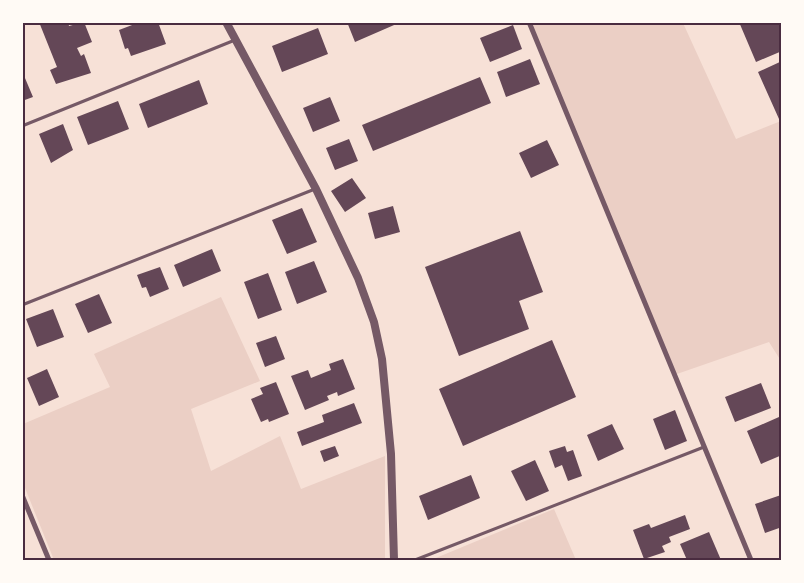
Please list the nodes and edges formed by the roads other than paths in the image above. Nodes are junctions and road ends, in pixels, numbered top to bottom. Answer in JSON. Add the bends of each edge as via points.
{"nodes":[{"id":1,"x":226,"y":22,"type":"edge"},
{"id":2,"x":529,"y":22,"type":"edge"},
{"id":3,"x":236,"y":40,"type":"junction"},
{"id":4,"x":22,"y":126,"type":"edge"},
{"id":5,"x":316,"y":189,"type":"junction"},
{"id":6,"x":22,"y":305,"type":"edge"},
{"id":7,"x":704,"y":447,"type":"junction"},
{"id":8,"x":22,"y":495,"type":"edge"},
{"id":9,"x":49,"y":560,"type":"edge"},
{"id":10,"x":394,"y":560,"type":"edge"},
{"id":11,"x":415,"y":560,"type":"edge"},
{"id":12,"x":751,"y":560,"type":"edge"}],
"edges":[{"from":1,"to":3,"type":"street"},
{"from":2,"to":7,"type":"street"},
{"from":3,"to":4,"type":"lane"},
{"from":3,"to":5,"type":"street"},
{"from":5,"to":6,"type":"lane"},
{"from":5,"to":10,"type":"street","via":[[358,278],[378,340],[391,454]]},
{"from":7,"to":11,"type":"lane"},
{"from":7,"to":12,"type":"street"},
{"from":8,"to":9,"type":"street"}]}
